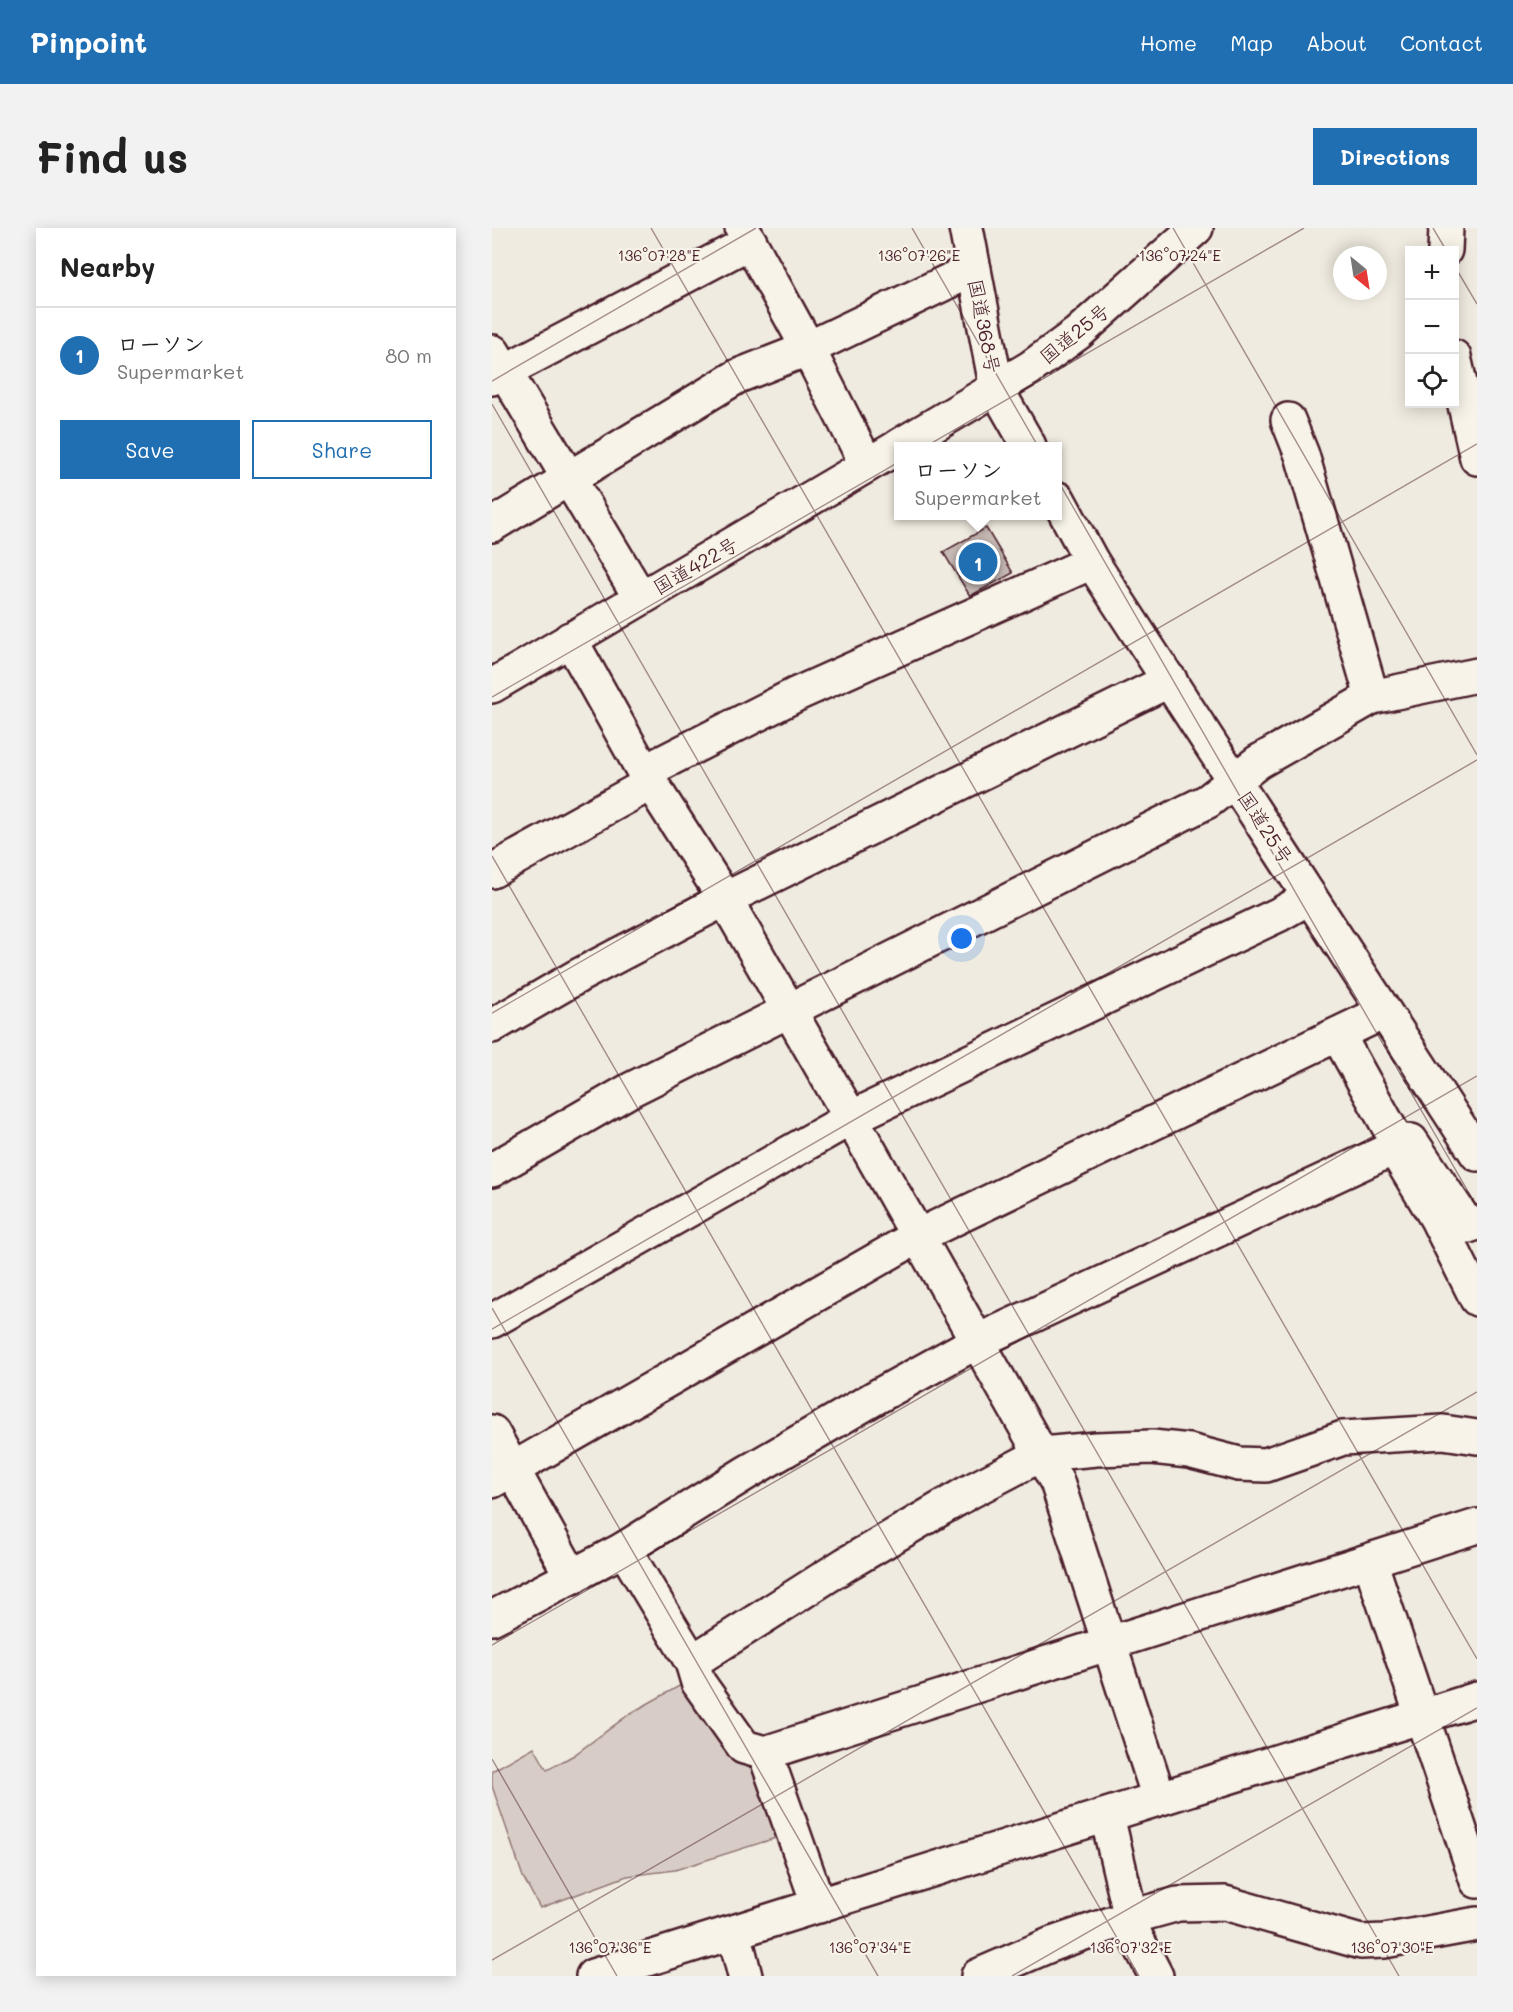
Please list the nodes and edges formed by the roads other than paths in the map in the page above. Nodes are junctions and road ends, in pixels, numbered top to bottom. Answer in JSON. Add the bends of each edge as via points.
{"nodes":[{"id":1,"x":966,"y":228,"type":"edge"},
{"id":2,"x":1196,"y":228,"type":"edge"},
{"id":3,"x":1446,"y":228,"type":"edge"},
{"id":4,"x":746,"y":235,"type":"edge"},
{"id":5,"x":1445,"y":246,"type":"edge"},
{"id":6,"x":974,"y":269,"type":"junction"},
{"id":7,"x":807,"y":349,"type":"junction"},
{"id":8,"x":496,"y":366,"type":"edge"},
{"id":9,"x":1459,"y":375,"type":"edge"},
{"id":10,"x":998,"y":390,"type":"junction"},
{"id":11,"x":1288,"y":420,"type":"dead end"},
{"id":12,"x":908,"y":442,"type":"edge"},
{"id":13,"x":1026,"y":442,"type":"edge"},
{"id":14,"x":894,"y":450,"type":"edge"},
{"id":15,"x":1477,"y":458,"type":"edge"},
{"id":16,"x":867,"y":465,"type":"junction"},
{"id":17,"x":568,"y":478,"type":"junction"},
{"id":18,"x":1062,"y":506,"type":"edge"},
{"id":19,"x":492,"y":525,"type":"edge"},
{"id":20,"x":1092,"y":562,"type":"junction"},
{"id":21,"x":640,"y":597,"type":"junction"},
{"id":22,"x":570,"y":639,"type":"junction"},
{"id":23,"x":1477,"y":675,"type":"edge"},
{"id":24,"x":1170,"y":680,"type":"junction"},
{"id":25,"x":492,"y":686,"type":"edge"},
{"id":26,"x":1372,"y":698,"type":"junction"},
{"id":27,"x":647,"y":777,"type":"junction"},
{"id":28,"x":1235,"y":780,"type":"junction"},
{"id":29,"x":492,"y":871,"type":"edge"},
{"id":30,"x":1310,"y":897,"type":"junction"},
{"id":31,"x":725,"y":899,"type":"junction"},
{"id":32,"x":788,"y":1010,"type":"junction"},
{"id":33,"x":1384,"y":1012,"type":"junction"},
{"id":34,"x":492,"y":1026,"type":"edge"},
{"id":35,"x":1338,"y":1035,"type":"junction"},
{"id":36,"x":851,"y":1118,"type":"junction"},
{"id":37,"x":1394,"y":1148,"type":"junction"},
{"id":38,"x":1477,"y":1154,"type":"edge"},
{"id":39,"x":492,"y":1170,"type":"edge"},
{"id":40,"x":1477,"y":1223,"type":"edge"},
{"id":41,"x":918,"y":1236,"type":"junction"},
{"id":42,"x":1477,"y":1299,"type":"edge"},
{"id":43,"x":492,"y":1321,"type":"edge"},
{"id":44,"x":978,"y":1341,"type":"junction"},
{"id":45,"x":492,"y":1432,"type":"edge"},
{"id":46,"x":1477,"y":1437,"type":"edge"},
{"id":47,"x":1042,"y":1455,"type":"junction"},
{"id":48,"x":502,"y":1475,"type":"edge"},
{"id":49,"x":1477,"y":1526,"type":"edge"},
{"id":50,"x":624,"y":1549,"type":"junction"},
{"id":51,"x":1370,"y":1561,"type":"junction"},
{"id":52,"x":572,"y":1577,"type":"junction"},
{"id":53,"x":492,"y":1618,"type":"edge"},
{"id":54,"x":1109,"y":1643,"type":"junction"},
{"id":55,"x":692,"y":1662,"type":"junction"},
{"id":56,"x":1477,"y":1699,"type":"edge"},
{"id":57,"x":1422,"y":1716,"type":"junction"},
{"id":58,"x":765,"y":1753,"type":"junction"},
{"id":59,"x":1159,"y":1798,"type":"junction"},
{"id":60,"x":1107,"y":1816,"type":"junction"},
{"id":61,"x":1477,"y":1881,"type":"edge"},
{"id":62,"x":819,"y":1906,"type":"junction"},
{"id":63,"x":1131,"y":1917,"type":"junction"},
{"id":64,"x":1477,"y":1924,"type":"edge"},
{"id":65,"x":734,"y":1932,"type":"junction"},
{"id":66,"x":593,"y":1976,"type":"edge"},
{"id":67,"x":745,"y":1976,"type":"edge"},
{"id":68,"x":978,"y":1976,"type":"edge"},
{"id":69,"x":1156,"y":1976,"type":"edge"}],
"edges":[{"from":1,"to":6,"type":"main road","name":"国道368号"},
{"from":2,"to":10,"type":"main road","name":"国道25号","via":[[1078,333]]},
{"from":3,"to":5,"type":"main road"},
{"from":4,"to":7,"type":"main road"},
{"from":4,"to":8,"type":"main road"},
{"from":6,"to":7,"type":"main road"},
{"from":6,"to":10,"type":"main road","name":"国道368号"},
{"from":7,"to":16,"type":"main road"},
{"from":7,"to":17,"type":"main road","via":[[738,376]]},
{"from":8,"to":17,"type":"main road"},
{"from":9,"to":15,"type":"main road"},
{"from":10,"to":12,"type":"main road","name":"国道422号"},
{"from":10,"to":13,"type":"main road"},
{"from":11,"to":26,"type":"main road","via":[[1302,455]]},
{"from":14,"to":16,"type":"main road","name":"国道422号"},
{"from":16,"to":21,"type":"main road","name":"国道422号"},
{"from":17,"to":19,"type":"main road"},
{"from":17,"to":21,"type":"main road"},
{"from":18,"to":20,"type":"main road","name":"国道25号"},
{"from":20,"to":24,"type":"main road","name":"国道25号"},
{"from":20,"to":27,"type":"main road","via":[[797,694]]},
{"from":21,"to":22,"type":"main road","name":"国道422号"},
{"from":22,"to":25,"type":"main road","name":"国道422号"},
{"from":22,"to":27,"type":"main road"},
{"from":23,"to":26,"type":"main road"},
{"from":24,"to":28,"type":"main road","name":"国道25号"},
{"from":24,"to":31,"type":"main road"},
{"from":26,"to":28,"type":"main road","via":[[1258,762]]},
{"from":27,"to":29,"type":"main road"},
{"from":27,"to":31,"type":"main road"},
{"from":28,"to":30,"type":"main road","name":"国道25号"},
{"from":28,"to":32,"type":"main road","via":[[1208,801]]},
{"from":30,"to":33,"type":"main road","name":"国道25号"},
{"from":30,"to":36,"type":"main road"},
{"from":31,"to":32,"type":"main road"},
{"from":31,"to":34,"type":"main road"},
{"from":32,"to":36,"type":"main road"},
{"from":32,"to":39,"type":"main road","via":[[632,1089]]},
{"from":33,"to":35,"type":"main road"},
{"from":33,"to":38,"type":"main road","name":"国道25号"},
{"from":35,"to":37,"type":"main road","via":[[1394,1136]]},
{"from":35,"to":41,"type":"main road"},
{"from":36,"to":41,"type":"main road"},
{"from":36,"to":43,"type":"main road"},
{"from":37,"to":40,"type":"main road","via":[[1412,1141],[1468,1226]]},
{"from":37,"to":42,"type":"main road","via":[[1437,1220]]},
{"from":37,"to":44,"type":"main road"},
{"from":41,"to":44,"type":"main road"},
{"from":41,"to":48,"type":"main road"},
{"from":44,"to":47,"type":"main road"},
{"from":44,"to":50,"type":"main road","via":[[746,1473]]},
{"from":45,"to":48,"type":"main road"},
{"from":46,"to":47,"type":"main road","via":[[1443,1432],[1343,1438],[1266,1465],[1239,1464],[1189,1451],[1152,1447]]},
{"from":47,"to":54,"type":"main road","via":[[1057,1482]]},
{"from":47,"to":55,"type":"main road","via":[[877,1546]]},
{"from":48,"to":52,"type":"main road"},
{"from":49,"to":51,"type":"main road"},
{"from":50,"to":52,"type":"main road"},
{"from":50,"to":55,"type":"main road"},
{"from":51,"to":54,"type":"main road"},
{"from":51,"to":57,"type":"main road"},
{"from":52,"to":53,"type":"main road"},
{"from":54,"to":58,"type":"main road"},
{"from":54,"to":59,"type":"main road"},
{"from":55,"to":58,"type":"main road","via":[[698,1682],[744,1747]]},
{"from":56,"to":57,"type":"main road"},
{"from":57,"to":59,"type":"main road"},
{"from":57,"to":61,"type":"main road"},
{"from":58,"to":62,"type":"main road"},
{"from":59,"to":60,"type":"main road"},
{"from":60,"to":62,"type":"main road"},
{"from":60,"to":63,"type":"main road"},
{"from":62,"to":65,"type":"main road"},
{"from":63,"to":64,"type":"main road","via":[[1178,1904],[1225,1903],[1360,1942]]},
{"from":63,"to":68,"type":"main road","via":[[1052,1944]]},
{"from":63,"to":69,"type":"main road","via":[[1135,1935]]},
{"from":65,"to":66,"type":"main road"},
{"from":65,"to":67,"type":"main road"}]}
